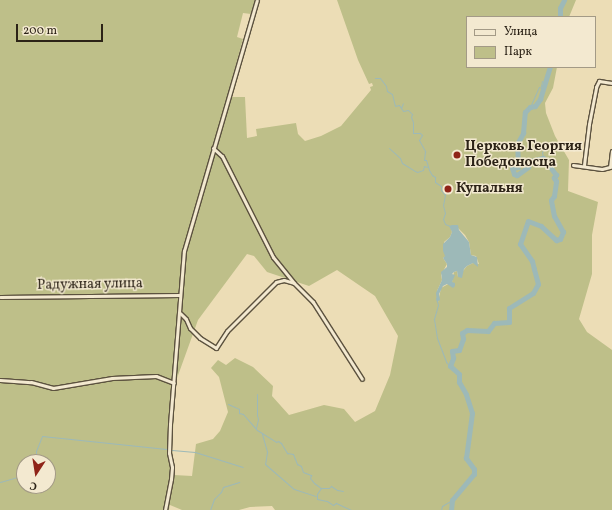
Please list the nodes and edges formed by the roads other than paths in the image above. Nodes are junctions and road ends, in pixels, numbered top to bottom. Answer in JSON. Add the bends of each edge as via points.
{"nodes":[{"id":1,"x":257,"y":0,"type":"edge"},
{"id":2,"x":612,"y":83,"type":"edge"},
{"id":3,"x":213,"y":148,"type":"junction"},
{"id":4,"x":612,"y":151,"type":"edge"},
{"id":5,"x":573,"y":165,"type":"dead end"},
{"id":6,"x":584,"y":165,"type":"junction"},
{"id":7,"x":294,"y":283,"type":"junction"},
{"id":8,"x":180,"y":295,"type":"junction"},
{"id":9,"x":0,"y":297,"type":"edge"},
{"id":10,"x":180,"y":313,"type":"junction"},
{"id":11,"x":362,"y":379,"type":"dead end"},
{"id":12,"x":0,"y":380,"type":"edge"},
{"id":13,"x":174,"y":383,"type":"junction"},
{"id":14,"x":165,"y":510,"type":"edge"}],
"edges":[{"from":1,"to":3,"type":"street"},
{"from":2,"to":6,"type":"street","via":[[599,81],[596,87]]},
{"from":3,"to":7,"type":"street","via":[[222,156],[273,257]]},
{"from":3,"to":8,"type":"street","via":[[184,251]]},
{"from":4,"to":6,"type":"street","via":[[610,167],[602,169]]},
{"from":5,"to":6,"type":"street"},
{"from":7,"to":10,"type":"street","via":[[284,280],[276,282],[227,331],[216,348],[200,338]]},
{"from":7,"to":11,"type":"street","via":[[313,302]]},
{"from":8,"to":9,"type":"street","name":"Радужная улица"},
{"from":8,"to":10,"type":"street"},
{"from":10,"to":13,"type":"street"},
{"from":12,"to":13,"type":"street","via":[[31,382],[53,388],[112,378],[156,376]]},
{"from":13,"to":14,"type":"street","via":[[169,453],[172,467]]}]}
